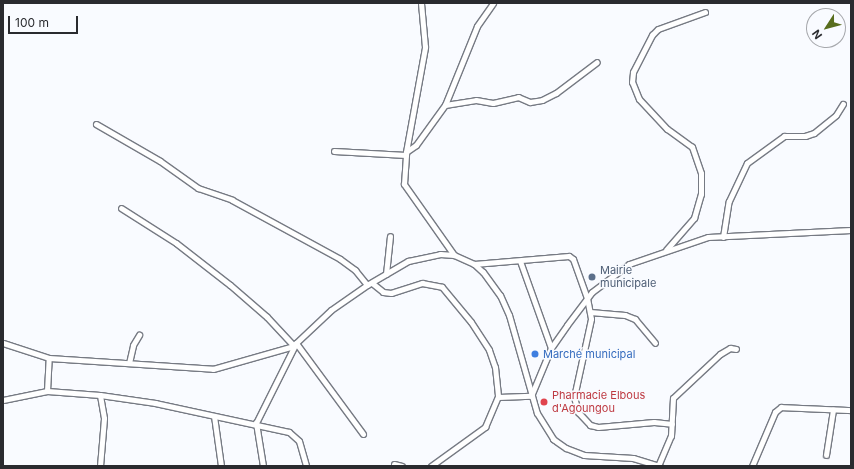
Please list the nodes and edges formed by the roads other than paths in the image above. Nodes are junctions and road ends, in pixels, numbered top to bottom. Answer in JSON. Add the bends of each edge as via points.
{"nodes":[{"id":1,"x":421,"y":3,"type":"edge"},
{"id":2,"x":493,"y":3,"type":"edge"},
{"id":3,"x":705,"y":12,"type":"dead end"},
{"id":4,"x":597,"y":62,"type":"dead end"},
{"id":5,"x":843,"y":104,"type":"dead end"},
{"id":6,"x":445,"y":105,"type":"junction"},
{"id":7,"x":96,"y":124,"type":"dead end"},
{"id":8,"x":334,"y":151,"type":"dead end"},
{"id":9,"x":406,"y":153,"type":"junction"},
{"id":10,"x":121,"y":208,"type":"dead end"},
{"id":11,"x":851,"y":230,"type":"edge"},
{"id":12,"x":390,"y":236,"type":"dead end"},
{"id":13,"x":723,"y":238,"type":"junction"},
{"id":14,"x":666,"y":250,"type":"junction"},
{"id":15,"x":454,"y":255,"type":"junction"},
{"id":16,"x":520,"y":262,"type":"junction"},
{"id":17,"x":474,"y":264,"type":"junction"},
{"id":18,"x":386,"y":274,"type":"junction"},
{"id":19,"x":369,"y":284,"type":"junction"},
{"id":20,"x":587,"y":298,"type":"junction"},
{"id":21,"x":590,"y":312,"type":"junction"},
{"id":22,"x":139,"y":334,"type":"dead end"},
{"id":23,"x":3,"y":343,"type":"edge"},
{"id":24,"x":655,"y":343,"type":"dead end"},
{"id":25,"x":295,"y":344,"type":"junction"},
{"id":26,"x":551,"y":348,"type":"junction"},
{"id":27,"x":736,"y":349,"type":"dead end"},
{"id":28,"x":49,"y":358,"type":"junction"},
{"id":29,"x":128,"y":363,"type":"junction"},
{"id":30,"x":47,"y":391,"type":"junction"},
{"id":31,"x":100,"y":395,"type":"junction"},
{"id":32,"x":531,"y":396,"type":"junction"},
{"id":33,"x":498,"y":397,"type":"junction"},
{"id":34,"x":3,"y":400,"type":"edge"},
{"id":35,"x":833,"y":410,"type":"junction"},
{"id":36,"x":851,"y":410,"type":"edge"},
{"id":37,"x":214,"y":416,"type":"junction"},
{"id":38,"x":256,"y":423,"type":"junction"},
{"id":39,"x":672,"y":424,"type":"junction"},
{"id":40,"x":363,"y":434,"type":"dead end"},
{"id":41,"x":826,"y":455,"type":"dead end"},
{"id":42,"x":394,"y":464,"type":"dead end"},
{"id":43,"x":100,"y":466,"type":"edge"},
{"id":44,"x":221,"y":466,"type":"edge"},
{"id":45,"x":263,"y":466,"type":"edge"},
{"id":46,"x":306,"y":466,"type":"edge"},
{"id":47,"x":402,"y":466,"type":"edge"},
{"id":48,"x":430,"y":466,"type":"edge"},
{"id":49,"x":659,"y":466,"type":"edge"},
{"id":50,"x":752,"y":466,"type":"edge"}],
"edges":[{"from":1,"to":9,"type":"street","via":[[425,47]]},
{"from":2,"to":6,"type":"street","via":[[477,26]]},
{"from":3,"to":14,"type":"street","via":[[658,29],[652,35],[633,72],[632,82],[639,99],[667,130],[692,147],[701,173],[701,194],[694,218]]},
{"from":4,"to":6,"type":"street","via":[[542,100],[530,102],[518,97],[493,103],[476,100]]},
{"from":5,"to":13,"type":"street","via":[[836,115],[814,133],[805,136],[784,136],[747,163],[729,201]]},
{"from":6,"to":9,"type":"street","via":[[416,145]]},
{"from":7,"to":19,"type":"street","via":[[160,161],[198,188],[232,200],[340,259]]},
{"from":8,"to":9,"type":"street"},
{"from":9,"to":15,"type":"street","via":[[404,184]]},
{"from":10,"to":25,"type":"street","via":[[176,243],[230,285]]},
{"from":11,"to":13,"type":"street","via":[[756,233]]},
{"from":12,"to":18,"type":"street"},
{"from":13,"to":14,"type":"street","via":[[698,239]]},
{"from":14,"to":20,"type":"street","via":[[616,272]]},
{"from":15,"to":17,"type":"street"},
{"from":15,"to":18,"type":"street","via":[[440,254],[418,258]]},
{"from":16,"to":17,"type":"street"},
{"from":16,"to":20,"type":"street","via":[[569,256],[573,259]]},
{"from":16,"to":26,"type":"street"},
{"from":17,"to":32,"type":"street","via":[[492,282],[509,315]]},
{"from":18,"to":19,"type":"street"},
{"from":19,"to":25,"type":"street","via":[[331,310]]},
{"from":19,"to":33,"type":"street","via":[[383,292],[391,293],[422,283],[442,287],[471,322],[489,350],[495,367]]},
{"from":20,"to":21,"type":"street"},
{"from":20,"to":26,"type":"street"},
{"from":21,"to":24,"type":"street","via":[[625,315],[635,319]]},
{"from":21,"to":39,"type":"street","via":[[574,397],[575,406],[582,418],[590,425],[598,427],[654,422]]},
{"from":22,"to":29,"type":"street"},
{"from":23,"to":28,"type":"street"},
{"from":25,"to":29,"type":"street","via":[[213,369]]},
{"from":25,"to":38,"type":"street"},
{"from":25,"to":40,"type":"street"},
{"from":26,"to":32,"type":"street"},
{"from":27,"to":39,"type":"street","via":[[725,350],[682,387],[673,398]]},
{"from":28,"to":29,"type":"street"},
{"from":28,"to":30,"type":"street"},
{"from":30,"to":31,"type":"street"},
{"from":30,"to":34,"type":"street"},
{"from":31,"to":37,"type":"street","via":[[155,403]]},
{"from":31,"to":43,"type":"street","via":[[104,418]]},
{"from":32,"to":33,"type":"street"},
{"from":32,"to":49,"type":"street","via":[[545,429],[566,448],[584,455],[639,459]]},
{"from":33,"to":48,"type":"street","via":[[485,427]]},
{"from":35,"to":36,"type":"street"},
{"from":35,"to":41,"type":"street"},
{"from":35,"to":50,"type":"street","via":[[781,407],[775,412]]},
{"from":37,"to":38,"type":"street"},
{"from":37,"to":44,"type":"street"},
{"from":38,"to":45,"type":"street"},
{"from":38,"to":46,"type":"street","via":[[295,436],[304,452]]},
{"from":39,"to":49,"type":"street"},
{"from":42,"to":47,"type":"street"}]}
